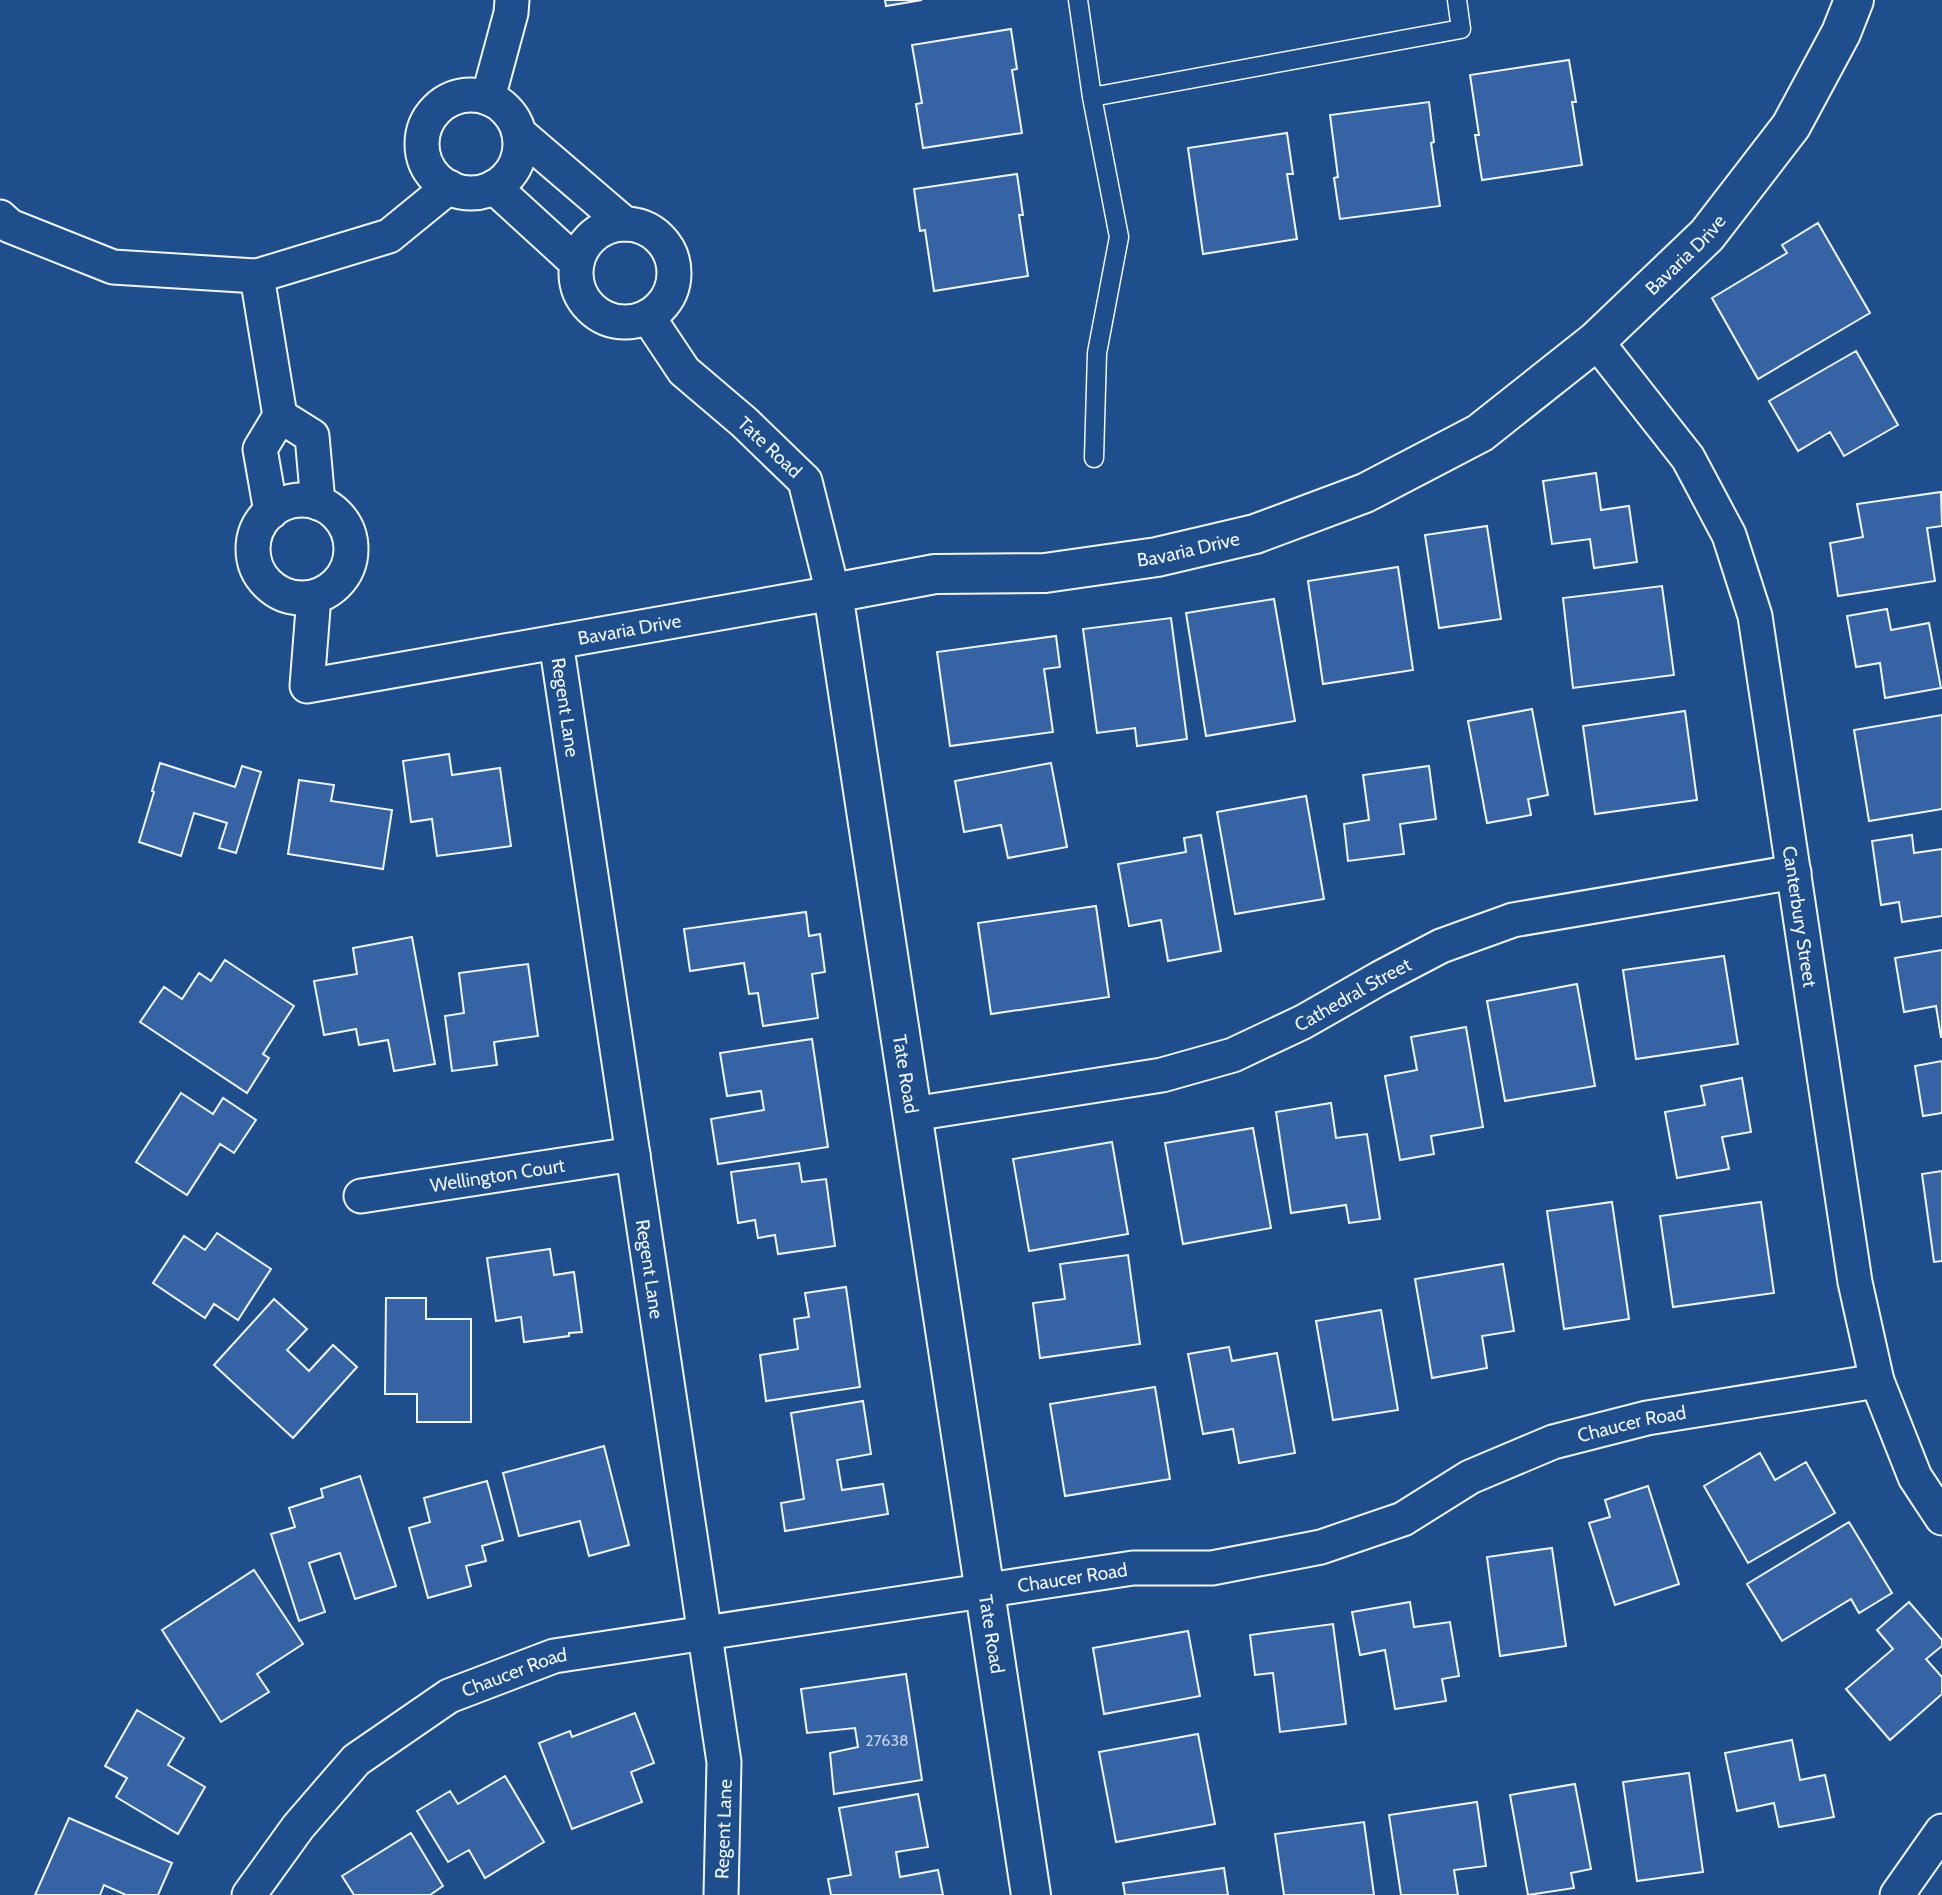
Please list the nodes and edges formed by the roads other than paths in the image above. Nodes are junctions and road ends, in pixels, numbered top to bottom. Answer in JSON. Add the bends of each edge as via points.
{"nodes":[{"id":1,"x":512,"y":0,"type":"edge"},
{"id":2,"x":1078,"y":0,"type":"edge"},
{"id":3,"x":1457,"y":0,"type":"edge"},
{"id":4,"x":1854,"y":0,"type":"edge"},
{"id":5,"x":488,"y":97,"type":"junction"},
{"id":6,"x":1092,"y":97,"type":"junction"},
{"id":7,"x":519,"y":134,"type":"junction"},
{"id":8,"x":449,"y":187,"type":"junction"},
{"id":9,"x":494,"y":187,"type":"junction"},
{"id":10,"x":0,"y":217,"type":"edge"},
{"id":11,"x":625,"y":224,"type":"junction"},
{"id":12,"x":577,"y":263,"type":"junction"},
{"id":13,"x":257,"y":276,"type":"junction"},
{"id":14,"x":648,"y":317,"type":"junction"},
{"id":15,"x":1596,"y":341,"type":"junction"},
{"id":16,"x":280,"y":416,"type":"junction"},
{"id":17,"x":1094,"y":458,"type":"dead end"},
{"id":18,"x":318,"y":503,"type":"junction"},
{"id":19,"x":271,"y":512,"type":"junction"},
{"id":20,"x":833,"y":593,"type":"junction"},
{"id":21,"x":310,"y":598,"type":"junction"},
{"id":22,"x":556,"y":642,"type":"junction"},
{"id":23,"x":1794,"y":872,"type":"junction"},
{"id":24,"x":913,"y":1114,"type":"junction"},
{"id":25,"x":633,"y":1154,"type":"junction"},
{"id":26,"x":361,"y":1196,"type":"dead end"},
{"id":27,"x":1877,"y":1381,"type":"junction"},
{"id":28,"x":1942,"y":1518,"type":"edge"},
{"id":29,"x":985,"y":1590,"type":"junction"},
{"id":30,"x":705,"y":1633,"type":"junction"},
{"id":31,"x":1942,"y":1831,"type":"edge"},
{"id":32,"x":250,"y":1895,"type":"edge"},
{"id":33,"x":721,"y":1895,"type":"edge"},
{"id":34,"x":1031,"y":1895,"type":"edge"},
{"id":35,"x":1897,"y":1895,"type":"edge"}],
"edges":[{"from":1,"to":5,"type":"street"},
{"from":2,"to":6,"type":"lane"},
{"from":3,"to":6,"type":"lane","via":[[1461,29]]},
{"from":4,"to":15,"type":"street","name":"Bavaria Drive","via":[[1790,126],[1707,234]]},
{"from":5,"to":7,"type":"street","via":[[513,118]]},
{"from":5,"to":8,"type":"street","via":[[454,97],[429,119],[423,134],[427,164]]},
{"from":6,"to":17,"type":"lane","via":[[1119,237],[1097,353]]},
{"from":7,"to":9,"type":"street","via":[[516,164]]},
{"from":7,"to":11,"type":"street"},
{"from":8,"to":9,"type":"street","via":[[464,192]]},
{"from":8,"to":13,"type":"street","via":[[388,236]]},
{"from":9,"to":12,"type":"street"},
{"from":10,"to":13,"type":"street","via":[[10,226],[113,267]]},
{"from":11,"to":12,"type":"street","via":[[594,235]]},
{"from":11,"to":14,"type":"street","via":[[656,236],[673,263],[670,294]]},
{"from":12,"to":14,"type":"street","via":[[581,294],[603,317],[618,322]]},
{"from":13,"to":16,"type":"street"},
{"from":14,"to":20,"type":"street","name":"Tate Road","via":[[684,371],[805,481]]},
{"from":15,"to":20,"type":"street","name":"Bavaria Drive","via":[[1480,433],[1365,493],[1255,534],[1157,557],[1045,573],[935,574]]},
{"from":15,"to":23,"type":"street","name":"Canterbury Street","via":[[1689,458],[1729,535],[1755,616]]},
{"from":16,"to":18,"type":"street","via":[[312,436]]},
{"from":16,"to":19,"type":"street","via":[[260,449]]},
{"from":18,"to":19,"type":"street","via":[[285,503]]},
{"from":18,"to":21,"type":"street","via":[[344,524],[351,555],[337,583]]},
{"from":19,"to":21,"type":"street","via":[[259,524],[254,539],[258,570],[279,593]]},
{"from":20,"to":22,"type":"street","name":"Bavaria Drive"},
{"from":20,"to":24,"type":"street","name":"Tate Road"},
{"from":21,"to":22,"type":"street","name":"Bavaria Drive","via":[[307,686]]},
{"from":22,"to":25,"type":"street","name":"Regent Lane"},
{"from":23,"to":24,"type":"street","name":"Cathedral Street","via":[[1513,920],[1441,946],[1233,1055],[1162,1076]]},
{"from":23,"to":27,"type":"street","name":"Canterbury Street","via":[[1855,1282]]},
{"from":24,"to":29,"type":"street","name":"Tate Road"},
{"from":25,"to":26,"type":"street","name":"Wellington Court"},
{"from":25,"to":30,"type":"street","name":"Regent Lane"},
{"from":27,"to":28,"type":"street","name":"Canterbury Street","via":[[1915,1477]]},
{"from":27,"to":29,"type":"street","name":"Chaucer Road","via":[[1647,1418],[1553,1442],[1469,1477],[1403,1519],[1321,1547],[1212,1568],[1133,1567]]},
{"from":29,"to":30,"type":"street","name":"Chaucer Road"},
{"from":29,"to":34,"type":"street","name":"Tate Road"},
{"from":30,"to":32,"type":"street","name":"Chaucer Road","via":[[554,1656],[449,1696],[356,1760],[298,1827]]},
{"from":30,"to":33,"type":"street","name":"Regent Lane","via":[[724,1762]]},
{"from":31,"to":35,"type":"street"}]}
